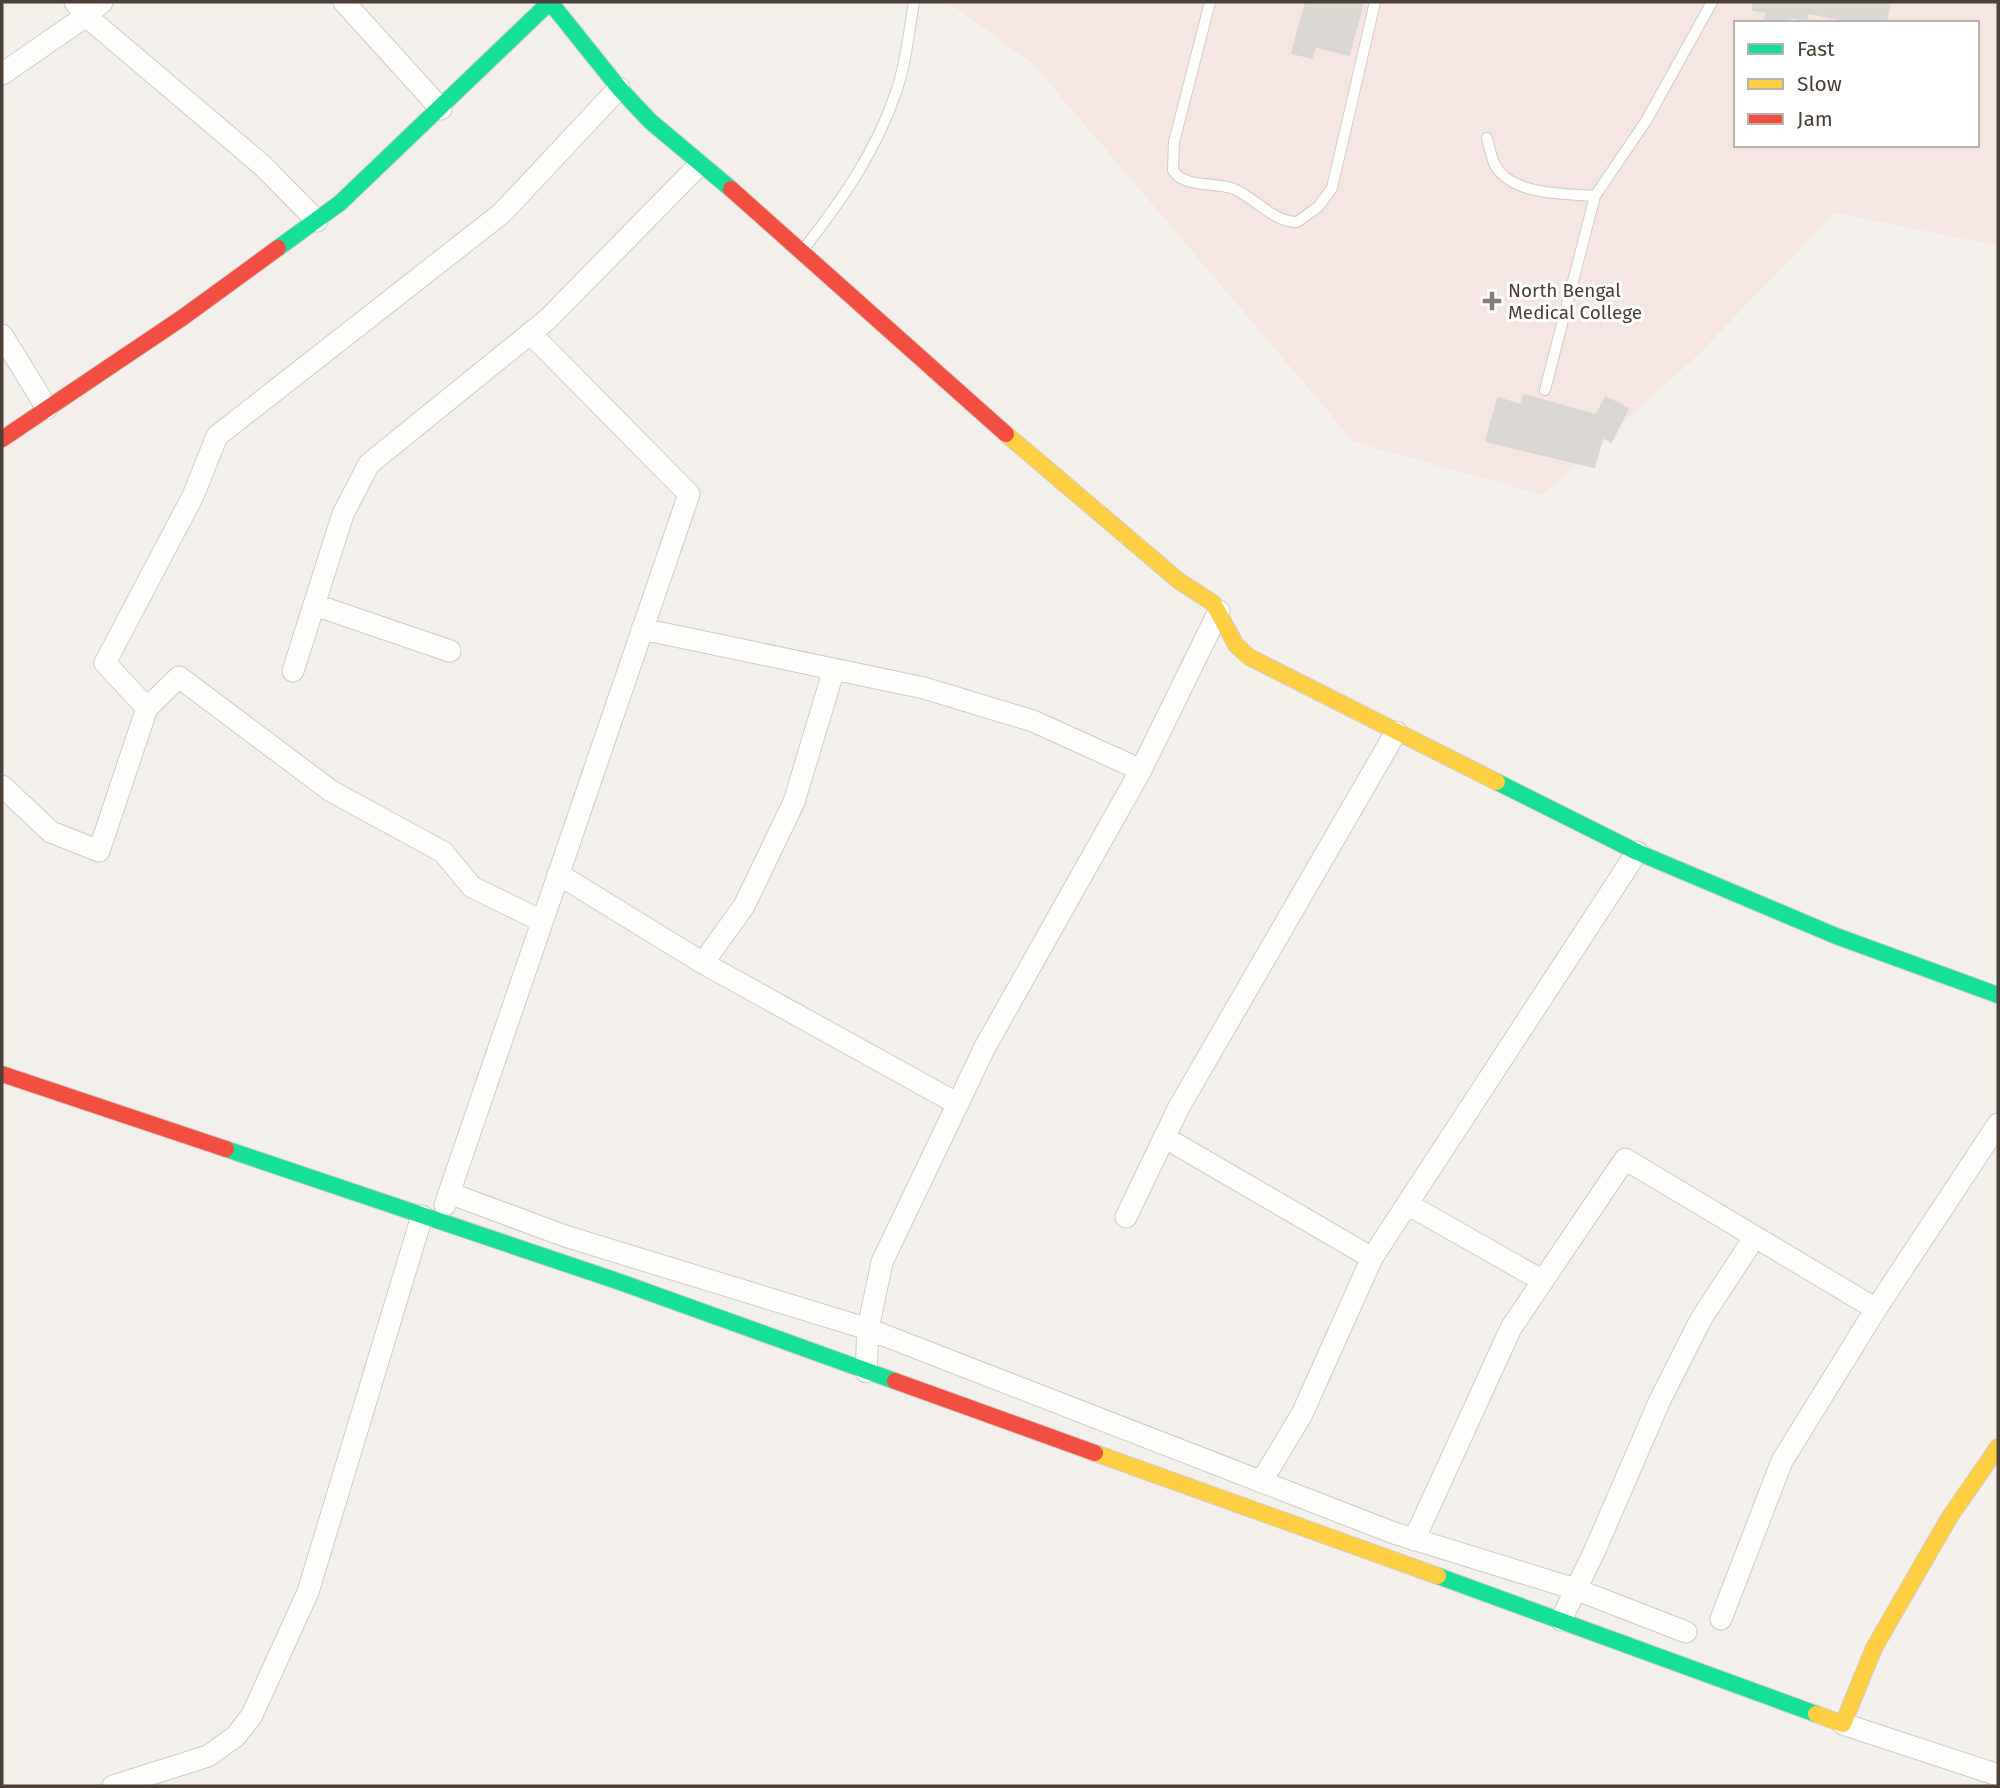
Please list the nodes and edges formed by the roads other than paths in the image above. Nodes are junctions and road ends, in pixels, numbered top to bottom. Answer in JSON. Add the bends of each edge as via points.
{"nodes":[{"id":1,"x":102,"y":2,"type":"edge"},
{"id":2,"x":344,"y":2,"type":"edge"},
{"id":3,"x":914,"y":2,"type":"edge"},
{"id":4,"x":1210,"y":2,"type":"edge"},
{"id":5,"x":1375,"y":2,"type":"edge"},
{"id":6,"x":1712,"y":2,"type":"edge"},
{"id":7,"x":80,"y":9,"type":"edge"},
{"id":8,"x":2,"y":74,"type":"edge"},
{"id":9,"x":619,"y":88,"type":"junction"},
{"id":10,"x":441,"y":110,"type":"junction"},
{"id":11,"x":1487,"y":138,"type":"dead end"},
{"id":12,"x":699,"y":165,"type":"junction"},
{"id":13,"x":1595,"y":196,"type":"junction"},
{"id":14,"x":317,"y":221,"type":"junction"},
{"id":15,"x":801,"y":252,"type":"junction"},
{"id":16,"x":530,"y":333,"type":"junction"},
{"id":17,"x":2,"y":335,"type":"edge"},
{"id":18,"x":1545,"y":390,"type":"dead end"},
{"id":19,"x":47,"y":408,"type":"junction"},
{"id":20,"x":2,"y":439,"type":"edge"},
{"id":21,"x":315,"y":605,"type":"junction"},
{"id":22,"x":1219,"y":611,"type":"junction"},
{"id":23,"x":642,"y":629,"type":"junction"},
{"id":24,"x":450,"y":651,"type":"dead end"},
{"id":25,"x":834,"y":669,"type":"junction"},
{"id":26,"x":293,"y":671,"type":"dead end"},
{"id":27,"x":147,"y":708,"type":"junction"},
{"id":28,"x":1396,"y":732,"type":"junction"},
{"id":29,"x":1141,"y":770,"type":"junction"},
{"id":30,"x":2,"y":786,"type":"edge"},
{"id":31,"x":1637,"y":852,"type":"junction"},
{"id":32,"x":558,"y":874,"type":"junction"},
{"id":33,"x":542,"y":921,"type":"junction"},
{"id":34,"x":703,"y":963,"type":"junction"},
{"id":35,"x":1998,"y":995,"type":"edge"},
{"id":36,"x":2,"y":1074,"type":"edge"},
{"id":37,"x":958,"y":1104,"type":"junction"},
{"id":38,"x":1998,"y":1124,"type":"edge"},
{"id":39,"x":1164,"y":1137,"type":"junction"},
{"id":40,"x":449,"y":1193,"type":"junction"},
{"id":41,"x":1409,"y":1205,"type":"junction"},
{"id":42,"x":1126,"y":1217,"type":"dead end"},
{"id":43,"x":431,"y":1219,"type":"junction"},
{"id":44,"x":1754,"y":1238,"type":"junction"},
{"id":45,"x":1372,"y":1258,"type":"junction"},
{"id":46,"x":1543,"y":1281,"type":"junction"},
{"id":47,"x":1876,"y":1309,"type":"junction"},
{"id":48,"x":868,"y":1329,"type":"junction"},
{"id":49,"x":866,"y":1372,"type":"junction"},
{"id":50,"x":1994,"y":1460,"type":"edge"},
{"id":51,"x":1261,"y":1482,"type":"junction"},
{"id":52,"x":1414,"y":1540,"type":"junction"},
{"id":53,"x":1575,"y":1589,"type":"junction"},
{"id":54,"x":1721,"y":1619,"type":"dead end"},
{"id":55,"x":1561,"y":1620,"type":"junction"},
{"id":56,"x":1686,"y":1632,"type":"dead end"},
{"id":57,"x":1843,"y":1724,"type":"junction"},
{"id":58,"x":1998,"y":1775,"type":"edge"},
{"id":59,"x":113,"y":1786,"type":"edge"}],
"edges":[{"from":1,"to":7,"type":"street"},
{"from":2,"to":10,"type":"street"},
{"from":3,"to":15,"type":"lane","via":[[897,90],[877,141],[857,178]]},
{"from":4,"to":5,"type":"lane","via":[[1174,142],[1173,170],[1184,181],[1235,189],[1279,220],[1297,222],[1318,207],[1332,188]]},
{"from":6,"to":13,"type":"lane","via":[[1646,121]]},
{"from":7,"to":8,"type":"street"},
{"from":7,"to":14,"type":"street","via":[[263,166]]},
{"from":9,"to":10,"type":"street","via":[[550,2]]},
{"from":9,"to":12,"type":"street"},
{"from":9,"to":27,"type":"street","via":[[502,213],[217,436],[193,496],[105,663]]},
{"from":10,"to":14,"type":"street"},
{"from":11,"to":13,"type":"lane","via":[[1500,173],[1515,183]]},
{"from":12,"to":15,"type":"street"},
{"from":12,"to":16,"type":"street"},
{"from":13,"to":18,"type":"lane"},
{"from":14,"to":19,"type":"street"},
{"from":15,"to":22,"type":"street","via":[[1074,495]]},
{"from":16,"to":21,"type":"street","via":[[369,464],[342,514]]},
{"from":16,"to":23,"type":"street","via":[[689,494]]},
{"from":17,"to":19,"type":"street"},
{"from":19,"to":20,"type":"street"},
{"from":21,"to":24,"type":"street"},
{"from":21,"to":26,"type":"street"},
{"from":22,"to":28,"type":"street","via":[[1236,645],[1248,657]]},
{"from":22,"to":29,"type":"street"},
{"from":23,"to":25,"type":"street"},
{"from":23,"to":32,"type":"street"},
{"from":25,"to":29,"type":"street","via":[[924,688],[1033,721]]},
{"from":25,"to":34,"type":"street","via":[[794,802],[744,906]]},
{"from":27,"to":30,"type":"street","via":[[99,851],[51,832]]},
{"from":27,"to":33,"type":"street","via":[[179,677],[331,791],[443,852],[472,887]]},
{"from":28,"to":31,"type":"street"},
{"from":28,"to":39,"type":"street"},
{"from":29,"to":37,"type":"street","via":[[985,1047]]},
{"from":31,"to":35,"type":"street","via":[[1836,936]]},
{"from":31,"to":41,"type":"street"},
{"from":32,"to":33,"type":"street"},
{"from":32,"to":34,"type":"street"},
{"from":33,"to":40,"type":"street"},
{"from":34,"to":37,"type":"street"},
{"from":36,"to":43,"type":"street"},
{"from":37,"to":48,"type":"street","via":[[882,1262]]},
{"from":38,"to":47,"type":"street"},
{"from":39,"to":42,"type":"street"},
{"from":39,"to":45,"type":"street"},
{"from":40,"to":43,"type":"street"},
{"from":40,"to":48,"type":"street","via":[[565,1236]]},
{"from":41,"to":45,"type":"street"},
{"from":41,"to":46,"type":"street"},
{"from":43,"to":49,"type":"street"},
{"from":43,"to":59,"type":"street","via":[[308,1592],[252,1715],[236,1736],[208,1756]]},
{"from":44,"to":46,"type":"street","via":[[1625,1159]]},
{"from":44,"to":47,"type":"street"},
{"from":44,"to":53,"type":"street","via":[[1701,1319]]},
{"from":45,"to":51,"type":"street","via":[[1302,1414]]},
{"from":46,"to":52,"type":"street","via":[[1511,1328]]},
{"from":47,"to":54,"type":"street","via":[[1782,1461]]},
{"from":48,"to":49,"type":"street"},
{"from":48,"to":51,"type":"street"},
{"from":49,"to":55,"type":"street"},
{"from":50,"to":57,"type":"street","via":[[1949,1518],[1874,1647]]},
{"from":51,"to":52,"type":"street"},
{"from":52,"to":53,"type":"street"},
{"from":53,"to":55,"type":"street"},
{"from":53,"to":56,"type":"street"},
{"from":55,"to":57,"type":"street"},
{"from":57,"to":58,"type":"street"}]}
